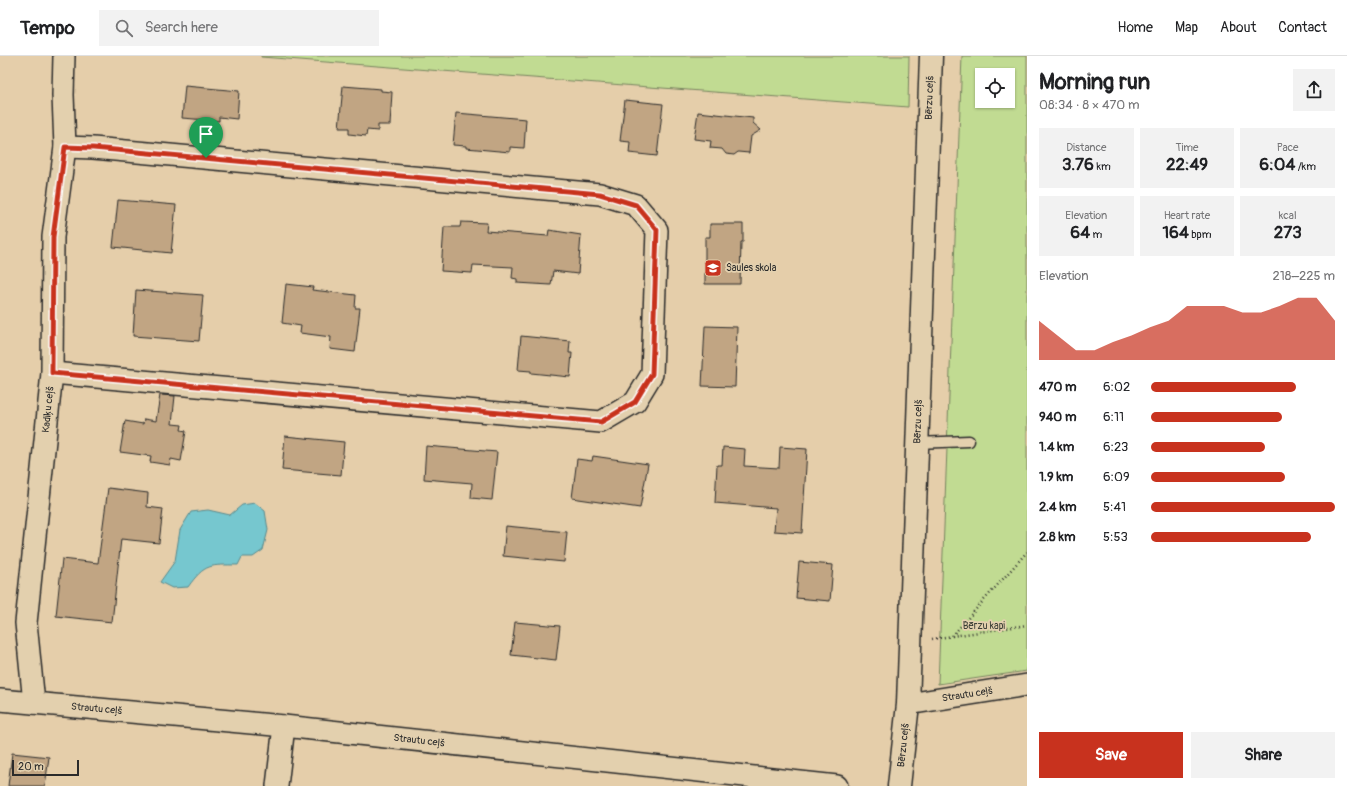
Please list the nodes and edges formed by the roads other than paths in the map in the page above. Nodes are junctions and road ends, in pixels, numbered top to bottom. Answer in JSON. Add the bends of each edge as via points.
{"nodes":[{"id":1,"x":64,"y":56,"type":"edge"},
{"id":2,"x":931,"y":56,"type":"edge"},
{"id":3,"x":65,"y":147,"type":"junction"},
{"id":4,"x":52,"y":373,"type":"junction"},
{"id":5,"x":968,"y":441,"type":"dead end"},
{"id":6,"x":916,"y":443,"type":"junction"},
{"id":7,"x":1027,"y":685,"type":"edge"},
{"id":8,"x":0,"y":700,"type":"edge"},
{"id":9,"x":34,"y":703,"type":"junction"},
{"id":10,"x":908,"y":704,"type":"junction"},
{"id":11,"x":284,"y":726,"type":"junction"},
{"id":12,"x":278,"y":786,"type":"edge"},
{"id":13,"x":837,"y":786,"type":"edge"},
{"id":14,"x":899,"y":786,"type":"edge"}],
"edges":[{"from":1,"to":3,"type":"street","name":"Kadiķu ceļš"},
{"from":2,"to":6,"type":"street","name":"Bērzu ceļš"},
{"from":3,"to":4,"type":"street","name":"Kadiķu ceļš","via":[[53,237]]},
{"from":3,"to":4,"type":"street","via":[[592,194],[636,205],[657,230],[652,374],[635,402],[601,422]]},
{"from":4,"to":9,"type":"street","name":"Kadiķu ceļš","via":[[26,623]]},
{"from":5,"to":6,"type":"lane"},
{"from":6,"to":10,"type":"street","name":"Bērzu ceļš"},
{"from":7,"to":10,"type":"street","name":"Strautu ceļš"},
{"from":8,"to":9,"type":"street","name":"Strautu ceļš"},
{"from":9,"to":11,"type":"street","name":"Strautu ceļš"},
{"from":10,"to":14,"type":"street","name":"Bērzu ceļš"},
{"from":11,"to":12,"type":"street"},
{"from":11,"to":13,"type":"street","name":"Strautu ceļš"}]}
